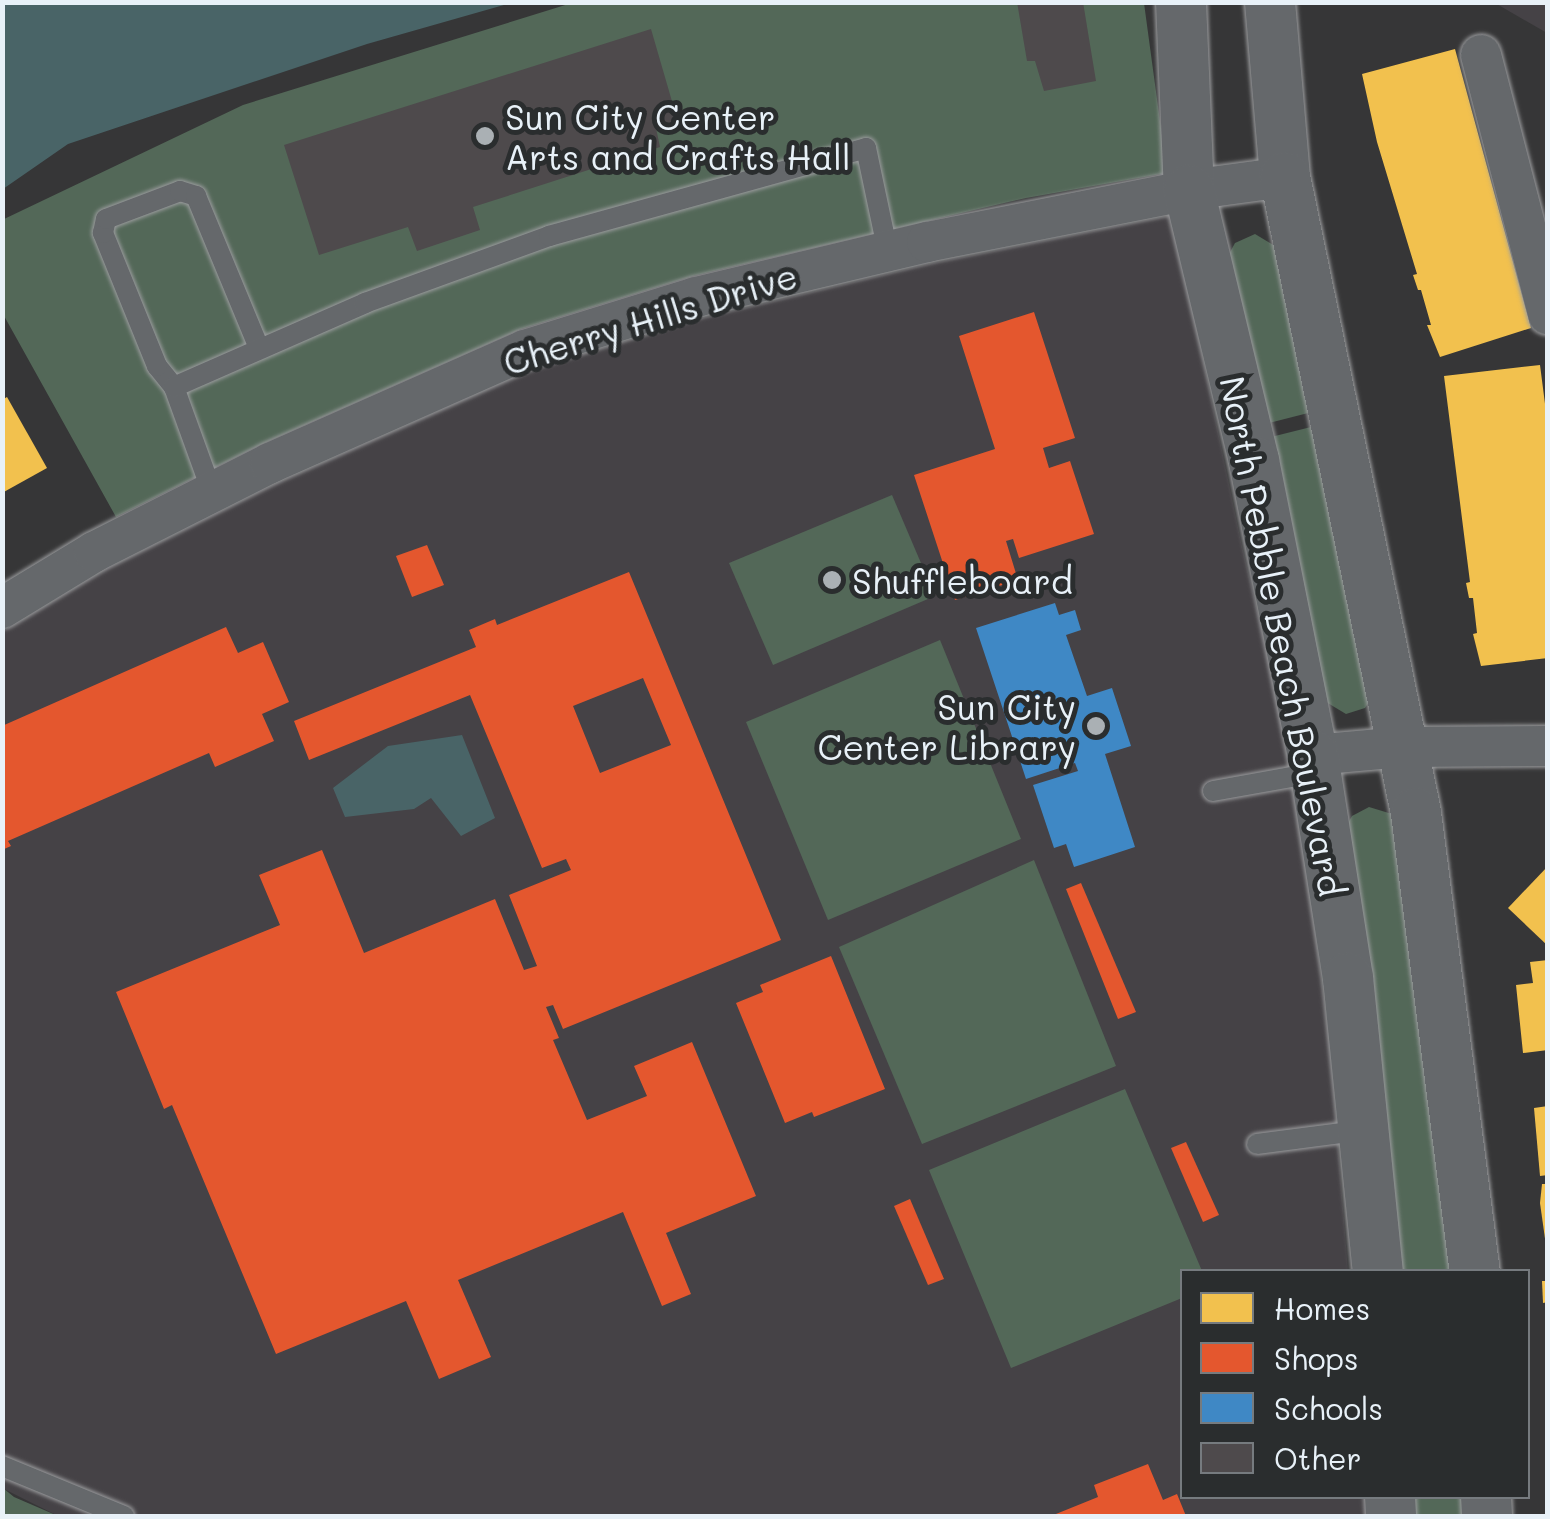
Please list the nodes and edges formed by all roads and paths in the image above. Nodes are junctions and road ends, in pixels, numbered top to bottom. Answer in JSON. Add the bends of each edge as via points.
{"nodes":[{"id":1,"x":1181,"y":2,"type":"edge"},
{"id":2,"x":1270,"y":2,"type":"edge"},
{"id":3,"x":1481,"y":54,"type":"dead end"},
{"id":4,"x":1285,"y":176,"type":"junction"},
{"id":5,"x":1189,"y":190,"type":"junction"},
{"id":6,"x":888,"y":252,"type":"junction"},
{"id":7,"x":1548,"y":315,"type":"edge"},
{"id":8,"x":259,"y":348,"type":"junction"},
{"id":9,"x":174,"y":387,"type":"junction"},
{"id":10,"x":212,"y":492,"type":"junction"},
{"id":11,"x":2,"y":608,"type":"edge"},
{"id":12,"x":1548,"y":746,"type":"edge"},
{"id":13,"x":1403,"y":747,"type":"junction"},
{"id":14,"x":1314,"y":764,"type":"junction"},
{"id":15,"x":1213,"y":792,"type":"dead end"},
{"id":16,"x":1365,"y":1130,"type":"junction"},
{"id":17,"x":1258,"y":1144,"type":"dead end"},
{"id":18,"x":1378,"y":1269,"type":"edge"},
{"id":19,"x":1475,"y":1269,"type":"edge"},
{"id":20,"x":2,"y":1466,"type":"edge"},
{"id":21,"x":124,"y":1516,"type":"edge"}],
"edges":[{"from":1,"to":5,"type":"street","name":"North Pebble Beach Boulevard"},
{"from":2,"to":4,"type":"street"},
{"from":3,"to":7,"type":"street"},
{"from":4,"to":5,"type":"street","name":"Cherry Hills Drive"},
{"from":4,"to":13,"type":"street"},
{"from":5,"to":6,"type":"street","name":"Cherry Hills Drive"},
{"from":5,"to":14,"type":"street","name":"North Pebble Beach Boulevard","via":[[1254,462]]},
{"from":6,"to":8,"type":"lane","via":[[866,148],[549,236]]},
{"from":6,"to":10,"type":"street","name":"Cherry Hills Drive","via":[[696,297],[525,350]]},
{"from":8,"to":9,"type":"lane"},
{"from":8,"to":9,"type":"lane","via":[[196,196],[180,191],[106,219],[103,233],[157,366]]},
{"from":9,"to":10,"type":"lane"},
{"from":10,"to":11,"type":"street","name":"Cherry Hills Drive"},
{"from":12,"to":13,"type":"street"},
{"from":13,"to":14,"type":"street"},
{"from":13,"to":19,"type":"street","via":[[1436,945]]},
{"from":14,"to":15,"type":"lane"},
{"from":14,"to":16,"type":"street","name":"North Pebble Beach Boulevard"},
{"from":16,"to":17,"type":"lane"},
{"from":16,"to":18,"type":"street","name":"North Pebble Beach Boulevard"},
{"from":20,"to":21,"type":"lane"}]}
